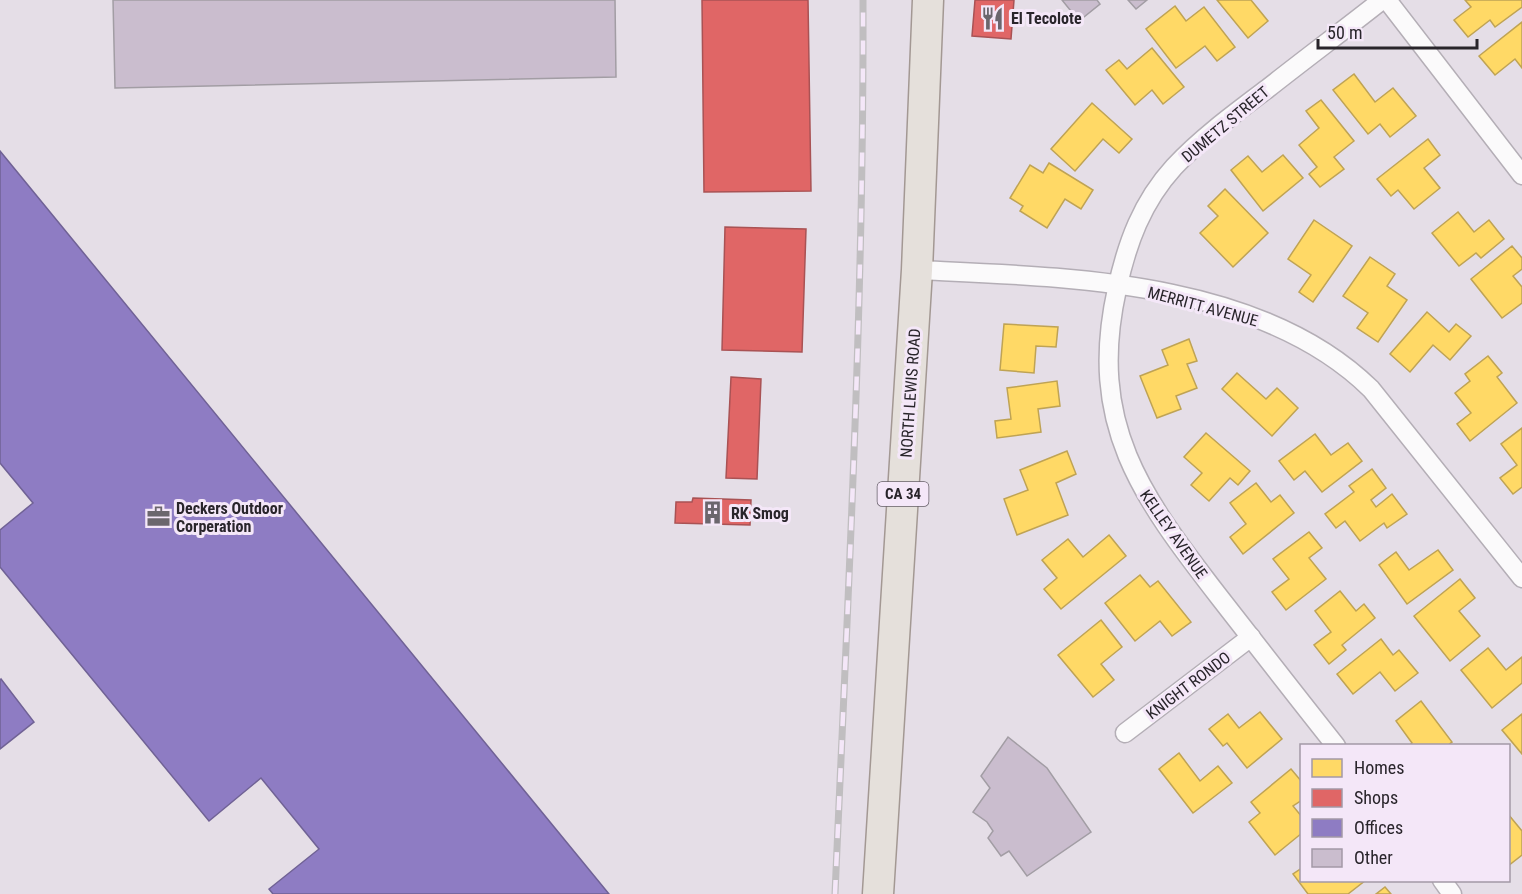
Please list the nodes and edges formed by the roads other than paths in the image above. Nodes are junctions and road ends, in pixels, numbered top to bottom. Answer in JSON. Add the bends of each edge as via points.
{"nodes":[{"id":1,"x":928,"y":0,"type":"edge"},
{"id":2,"x":1382,"y":0,"type":"edge"},
{"id":3,"x":1387,"y":0,"type":"edge"},
{"id":4,"x":1522,"y":175,"type":"edge"},
{"id":5,"x":917,"y":270,"type":"junction"},
{"id":6,"x":1118,"y":285,"type":"junction"},
{"id":7,"x":1522,"y":578,"type":"edge"},
{"id":8,"x":1251,"y":637,"type":"junction"},
{"id":9,"x":1125,"y":733,"type":"dead end"},
{"id":10,"x":1334,"y":744,"type":"edge"},
{"id":11,"x":878,"y":894,"type":"edge"}],
"edges":[{"from":1,"to":5,"type":"main road","name":"NORTH LEWIS ROAD","number":"CA 34"},
{"from":2,"to":6,"type":"street","name":"DUMETZ STREET","via":[[1228,119],[1173,169],[1144,208],[1130,240]]},
{"from":3,"to":4,"type":"street"},
{"from":5,"to":6,"type":"street","name":"MERRITT AVENUE"},
{"from":5,"to":11,"type":"main road","name":"NORTH LEWIS ROAD","number":"CA 34"},
{"from":6,"to":7,"type":"street","name":"MERRITT AVENUE","via":[[1208,304],[1264,322],[1342,363],[1371,389]]},
{"from":6,"to":8,"type":"street","name":"KELLEY AVENUE","via":[[1111,317],[1108,374],[1112,410],[1122,445],[1133,474],[1158,516]]},
{"from":8,"to":9,"type":"street","name":"KNIGHT RONDO"},
{"from":8,"to":10,"type":"street","name":"KELLEY AVENUE"}]}
